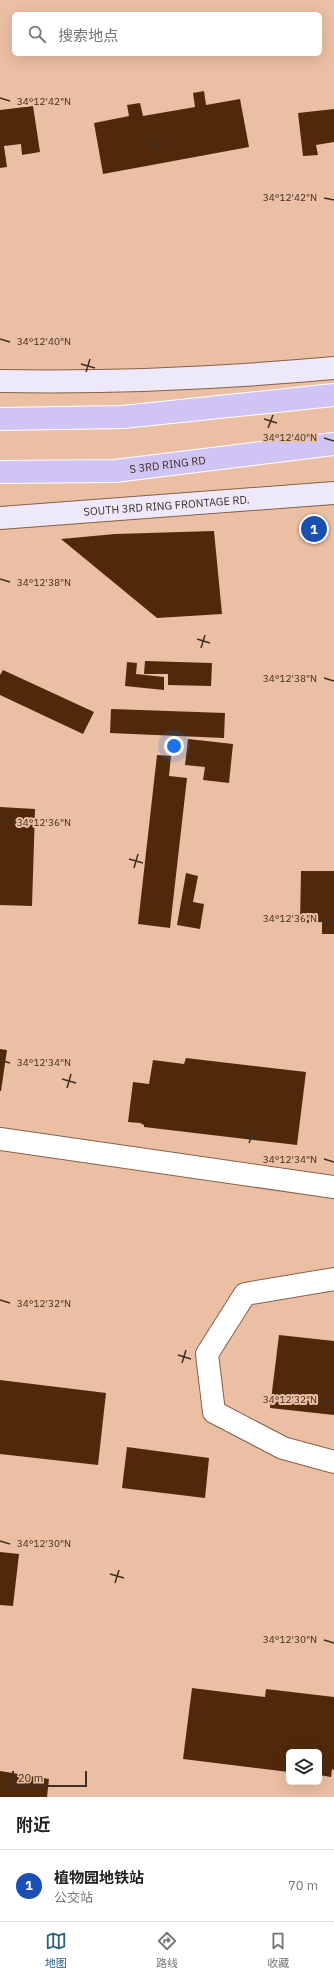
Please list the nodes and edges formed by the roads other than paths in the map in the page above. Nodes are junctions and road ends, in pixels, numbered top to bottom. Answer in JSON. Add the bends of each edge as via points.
{"nodes":[{"id":1,"x":334,"y":368,"type":"edge"},
{"id":2,"x":0,"y":381,"type":"edge"},
{"id":3,"x":334,"y":395,"type":"edge"},
{"id":4,"x":0,"y":419,"type":"edge"},
{"id":5,"x":334,"y":444,"type":"edge"},
{"id":6,"x":0,"y":472,"type":"edge"},
{"id":7,"x":334,"y":493,"type":"edge"},
{"id":8,"x":0,"y":518,"type":"edge"},
{"id":9,"x":0,"y":1139,"type":"edge"},
{"id":10,"x":334,"y":1187,"type":"edge"},
{"id":11,"x":334,"y":1279,"type":"edge"},
{"id":12,"x":334,"y":1462,"type":"edge"}],
"edges":[{"from":1,"to":2,"type":"main road","via":[[260,375],[126,381]]},
{"from":3,"to":4,"type":"highway","via":[[123,417]]},
{"from":5,"to":6,"type":"highway","name":"S 3RD RING RD","via":[[115,471]]},
{"from":7,"to":8,"type":"main road","name":"SOUTH 3RD RING FRONTAGE RD."},
{"from":9,"to":10,"type":"street"},
{"from":11,"to":12,"type":"street","via":[[245,1294],[207,1354],[214,1412],[282,1448]]}]}
